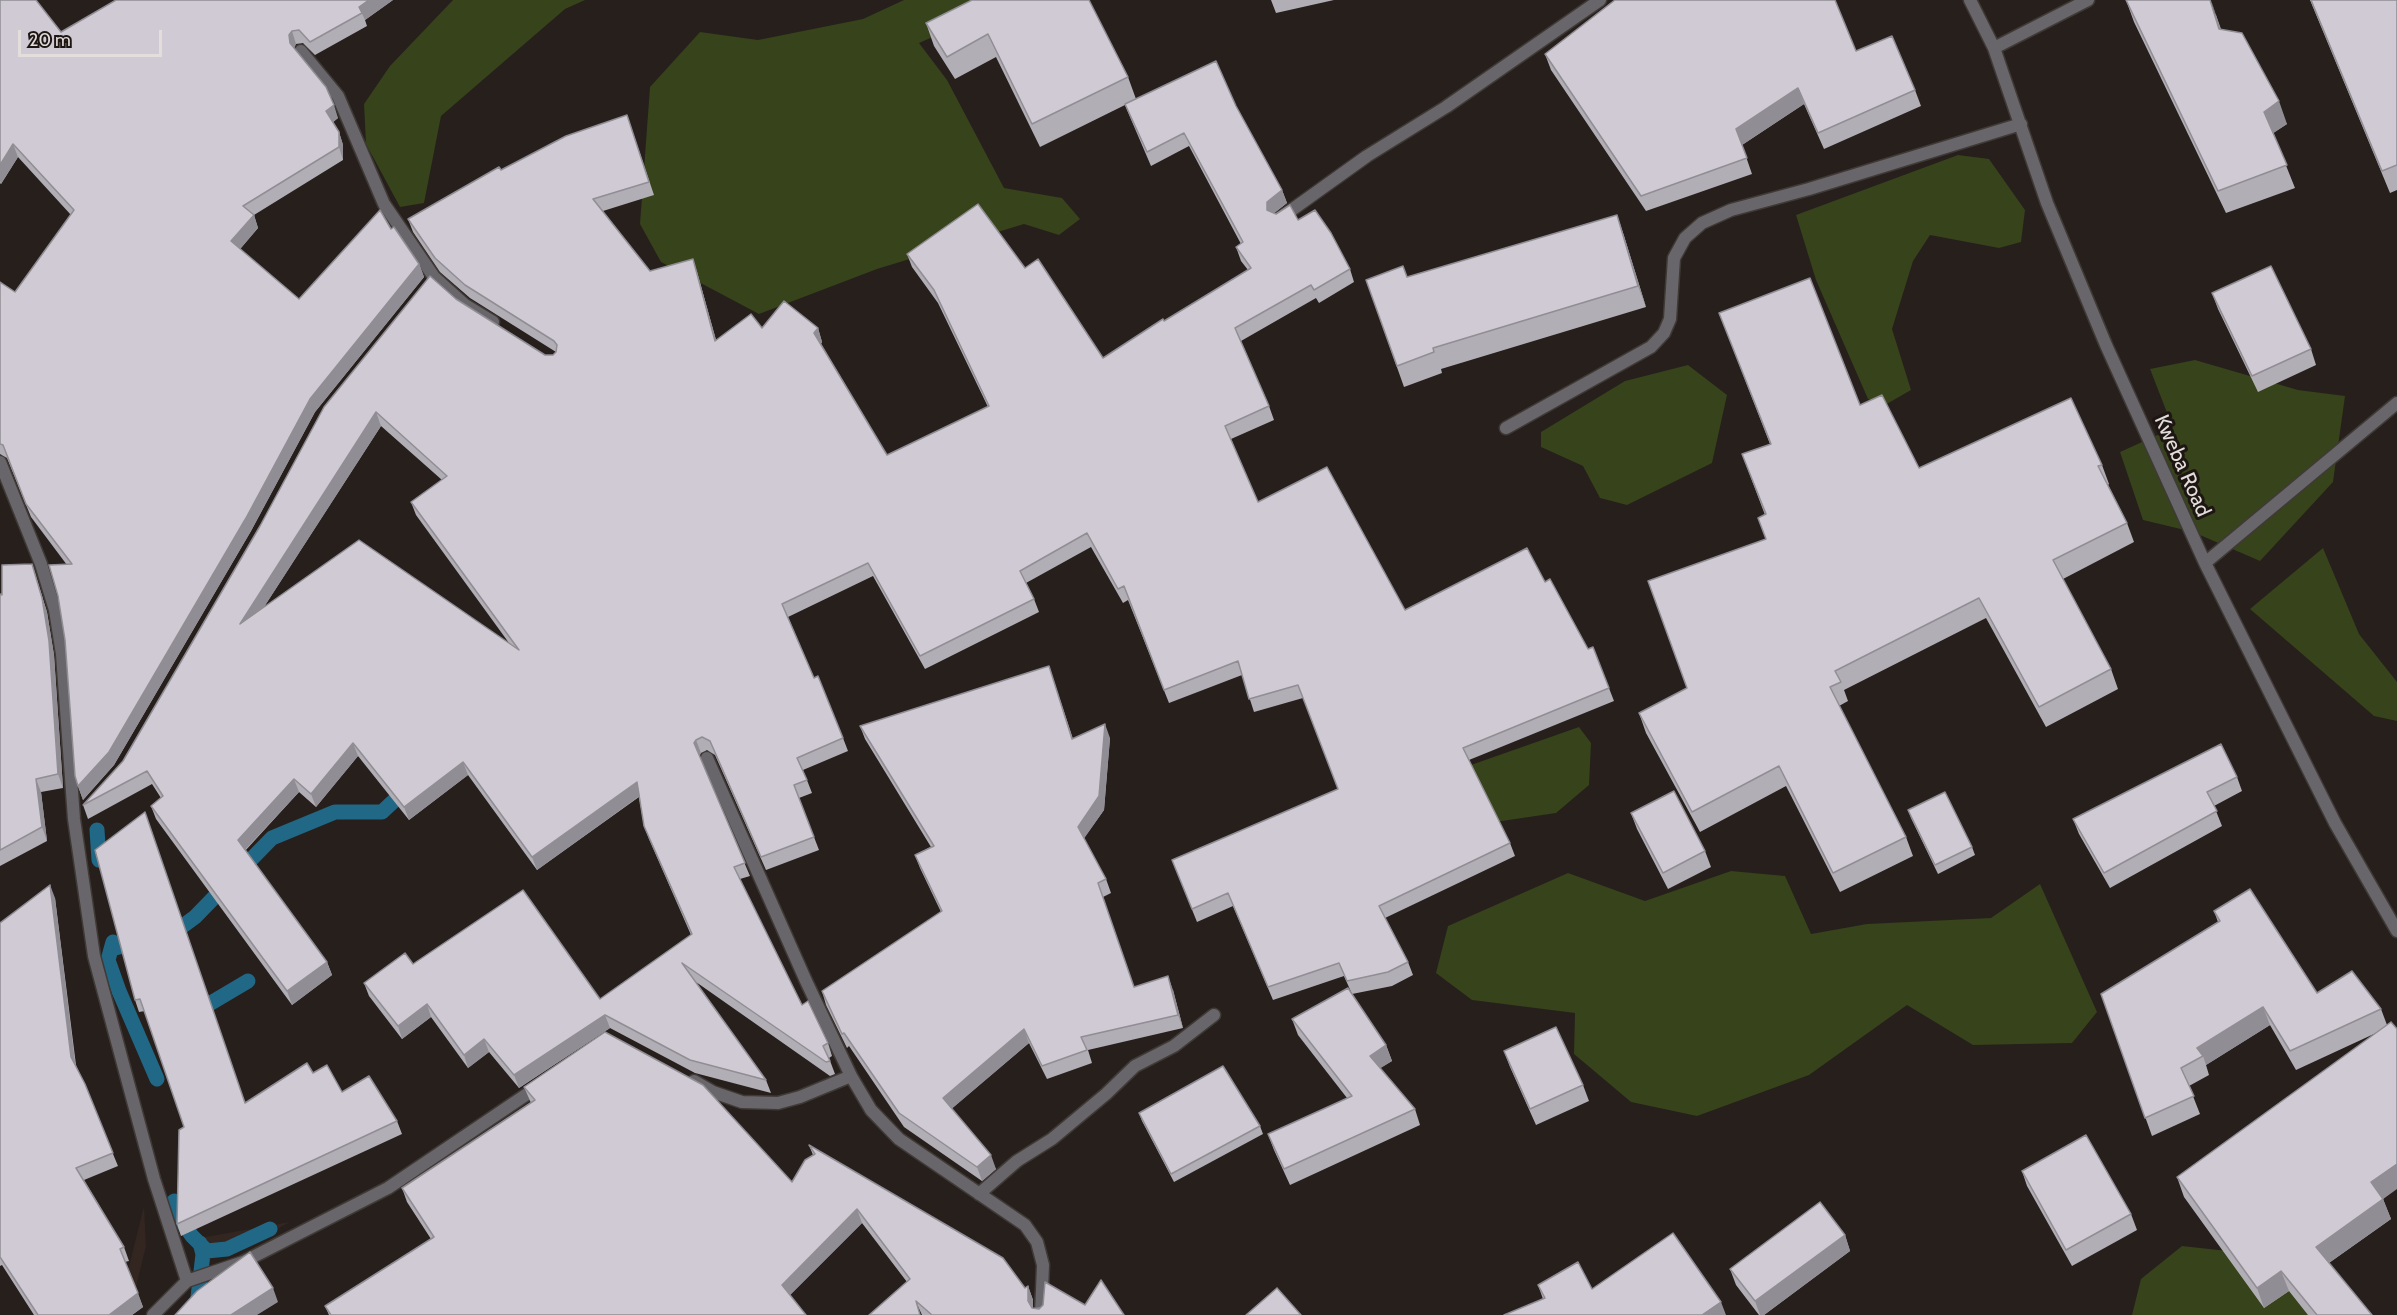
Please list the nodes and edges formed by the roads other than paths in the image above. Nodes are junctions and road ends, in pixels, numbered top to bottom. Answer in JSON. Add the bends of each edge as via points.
{"nodes":[{"id":1,"x":1600,"y":0,"type":"edge"},
{"id":2,"x":1970,"y":0,"type":"edge"},
{"id":3,"x":2088,"y":0,"type":"edge"},
{"id":4,"x":1995,"y":48,"type":"junction"},
{"id":5,"x":301,"y":51,"type":"edge"},
{"id":6,"x":2021,"y":124,"type":"junction"},
{"id":7,"x":1279,"y":219,"type":"edge"},
{"id":8,"x":505,"y":330,"type":"edge"},
{"id":9,"x":2397,"y":403,"type":"edge"},
{"id":10,"x":1506,"y":428,"type":"dead end"},
{"id":11,"x":0,"y":462,"type":"edge"},
{"id":12,"x":2205,"y":563,"type":"junction"},
{"id":13,"x":707,"y":758,"type":"edge"},
{"id":14,"x":88,"y":806,"type":"edge"},
{"id":15,"x":74,"y":819,"type":"junction"},
{"id":16,"x":2397,"y":931,"type":"edge"},
{"id":17,"x":1214,"y":1014,"type":"dead end"},
{"id":18,"x":682,"y":1075,"type":"edge"},
{"id":19,"x":850,"y":1076,"type":"junction"},
{"id":20,"x":546,"y":1080,"type":"edge"},
{"id":21,"x":979,"y":1194,"type":"junction"},
{"id":22,"x":187,"y":1281,"type":"junction"},
{"id":23,"x":153,"y":1315,"type":"edge"},
{"id":24,"x":1041,"y":1315,"type":"edge"}],
"edges":[{"from":1,"to":7,"type":"street"},
{"from":2,"to":4,"type":"street","name":"Kweba Road"},
{"from":3,"to":4,"type":"street"},
{"from":4,"to":6,"type":"street","name":"Kweba Road"},
{"from":5,"to":8,"type":"street","via":[[338,96],[384,204],[430,282]]},
{"from":6,"to":10,"type":"street","via":[[1731,210],[1702,223],[1685,238],[1674,258],[1670,319],[1651,347]]},
{"from":6,"to":12,"type":"street","name":"Kweba Road","via":[[2048,203],[2106,345]]},
{"from":9,"to":12,"type":"street"},
{"from":11,"to":15,"type":"street","via":[[55,610]]},
{"from":12,"to":16,"type":"street","name":"Kweba Road","via":[[2335,823]]},
{"from":13,"to":19,"type":"street"},
{"from":14,"to":15,"type":"street"},
{"from":15,"to":22,"type":"street","via":[[100,982],[154,1179]]},
{"from":17,"to":21,"type":"street","via":[[1174,1046],[1135,1066],[1052,1139],[1017,1161]]},
{"from":18,"to":19,"type":"street","via":[[713,1092],[758,1103],[800,1097]]},
{"from":19,"to":21,"type":"street","via":[[883,1125]]},
{"from":20,"to":22,"type":"street","via":[[388,1188],[243,1262]]},
{"from":21,"to":24,"type":"street","via":[[1025,1225],[1037,1242],[1043,1265]]},
{"from":22,"to":23,"type":"street"}]}
